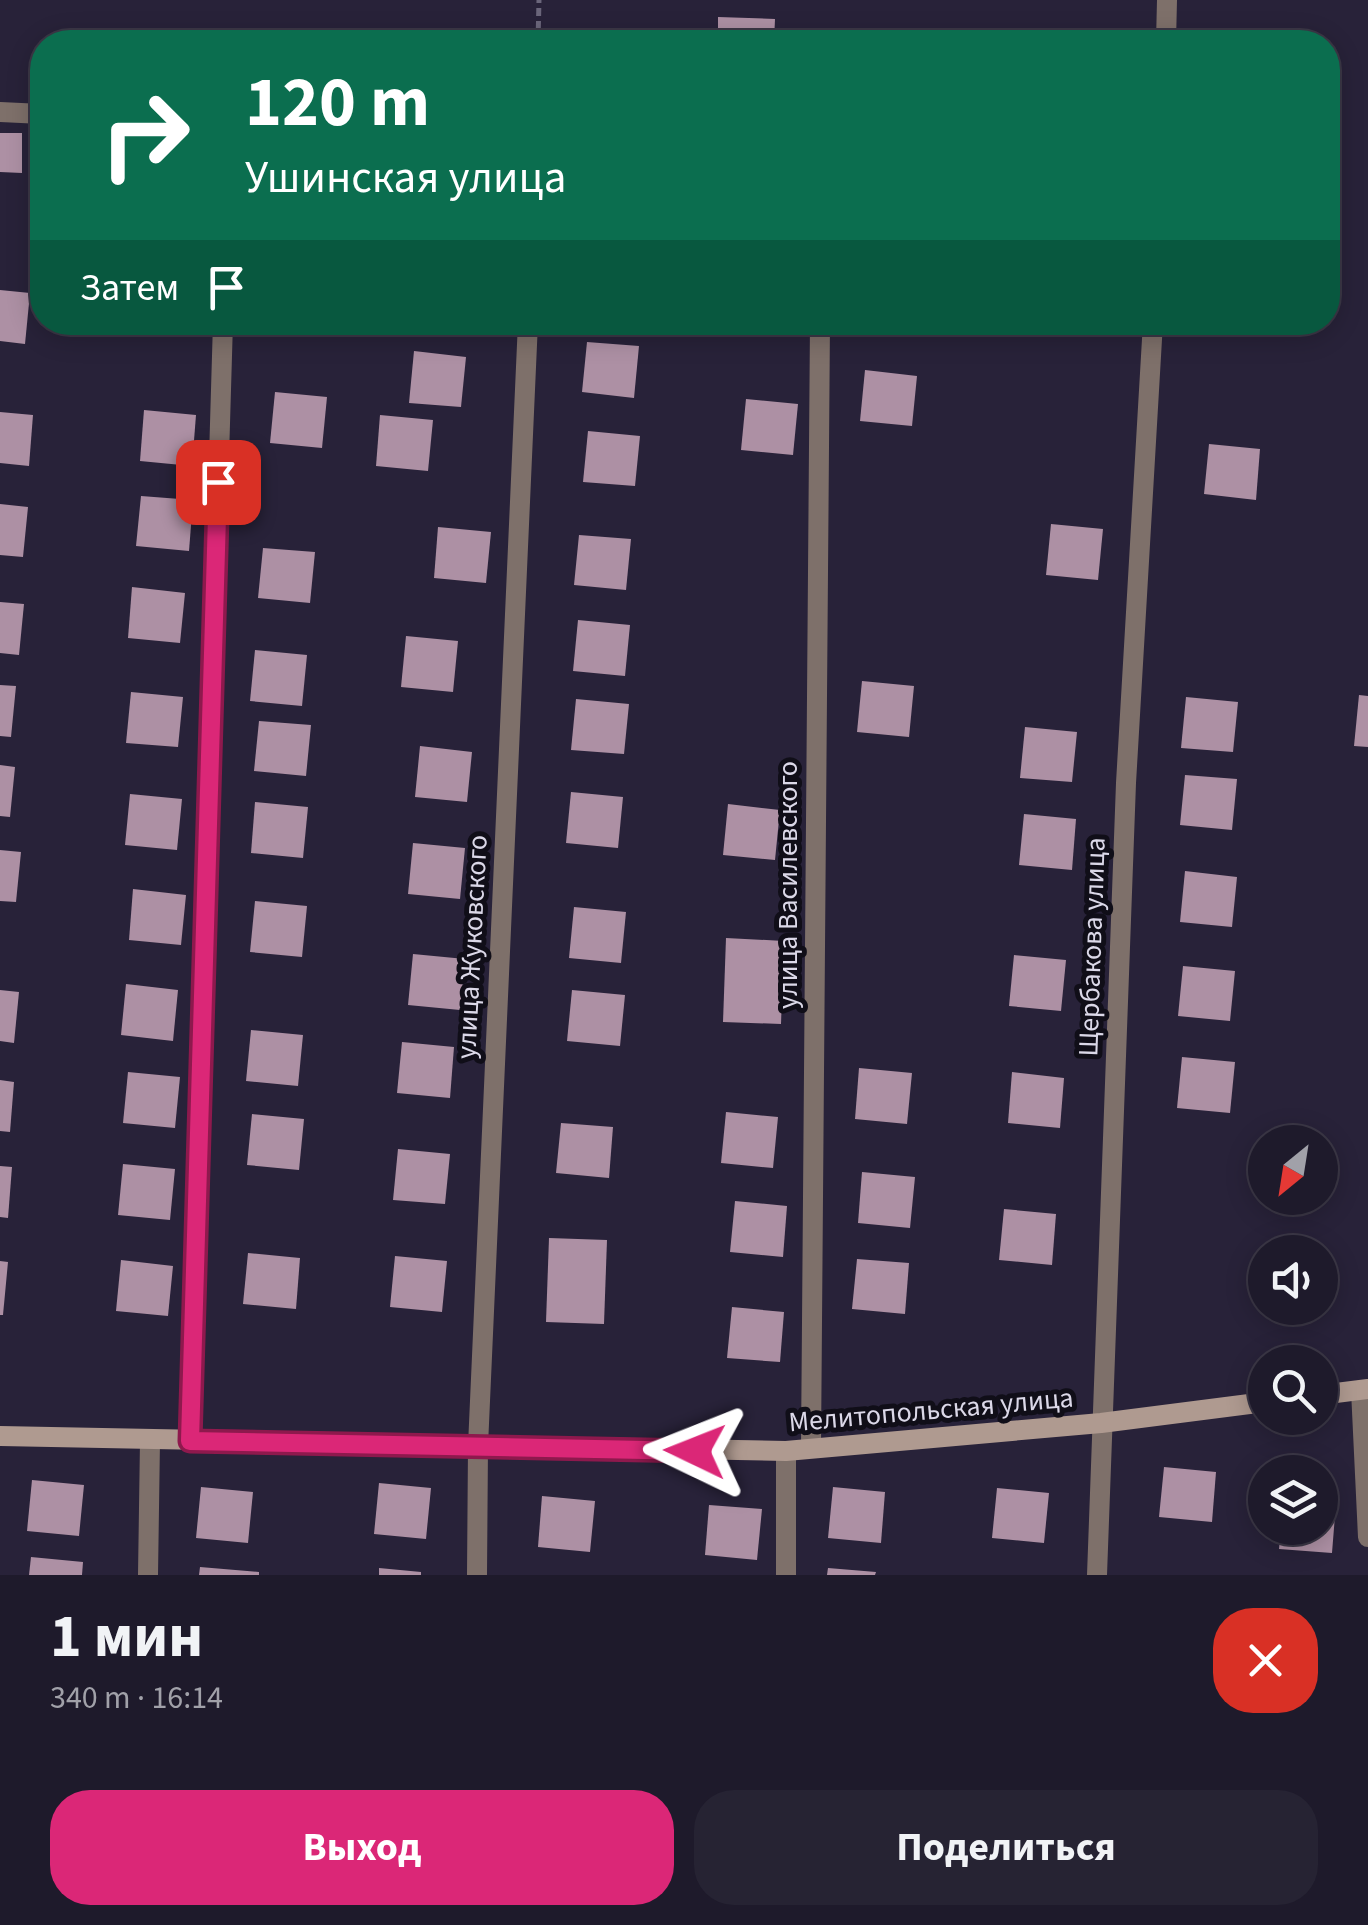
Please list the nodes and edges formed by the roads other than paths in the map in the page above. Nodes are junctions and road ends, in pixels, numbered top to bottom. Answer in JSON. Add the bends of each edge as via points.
{"nodes":[{"id":1,"x":1167,"y":0,"type":"edge"},
{"id":2,"x":1166,"y":30,"type":"edge"},
{"id":3,"x":0,"y":112,"type":"edge"},
{"id":4,"x":30,"y":113,"type":"edge"},
{"id":5,"x":223,"y":335,"type":"edge"},
{"id":6,"x":527,"y":335,"type":"edge"},
{"id":7,"x":820,"y":335,"type":"edge"},
{"id":8,"x":1152,"y":335,"type":"edge"},
{"id":9,"x":1364,"y":1390,"type":"edge"},
{"id":10,"x":1338,"y":1393,"type":"edge"},
{"id":11,"x":1248,"y":1404,"type":"edge"},
{"id":12,"x":1101,"y":1424,"type":"junction"},
{"id":13,"x":0,"y":1436,"type":"edge"},
{"id":14,"x":150,"y":1440,"type":"junction"},
{"id":15,"x":190,"y":1441,"type":"junction"},
{"id":16,"x":478,"y":1446,"type":"junction"},
{"id":17,"x":811,"y":1447,"type":"junction"},
{"id":18,"x":786,"y":1451,"type":"junction"},
{"id":19,"x":1368,"y":1537,"type":"edge"},
{"id":20,"x":148,"y":1575,"type":"edge"},
{"id":21,"x":477,"y":1575,"type":"edge"},
{"id":22,"x":786,"y":1575,"type":"edge"},
{"id":23,"x":1097,"y":1575,"type":"edge"}],
"edges":[{"from":1,"to":2,"type":"street"},
{"from":3,"to":4,"type":"street"},
{"from":5,"to":15,"type":"street"},
{"from":6,"to":16,"type":"street","name":"улица Жуковского"},
{"from":7,"to":17,"type":"street","name":"улица Василевского"},
{"from":8,"to":12,"type":"street","name":"Щербакова улица","via":[[1126,783]]},
{"from":9,"to":10,"type":"street"},
{"from":9,"to":19,"type":"street"},
{"from":11,"to":12,"type":"street","name":"Мелитопольская улица"},
{"from":12,"to":17,"type":"street","name":"Мелитопольская улица"},
{"from":12,"to":23,"type":"street","name":"Щербакова улица"},
{"from":13,"to":14,"type":"street","name":"Мелитопольская улица"},
{"from":14,"to":15,"type":"street","name":"Мелитопольская улица"},
{"from":14,"to":20,"type":"street"},
{"from":15,"to":16,"type":"street","name":"Мелитопольская улица"},
{"from":16,"to":18,"type":"street","name":"Мелитопольская улица"},
{"from":16,"to":21,"type":"street","name":"улица Жуковского"},
{"from":17,"to":18,"type":"street","name":"Мелитопольская улица"},
{"from":18,"to":22,"type":"street"}]}
